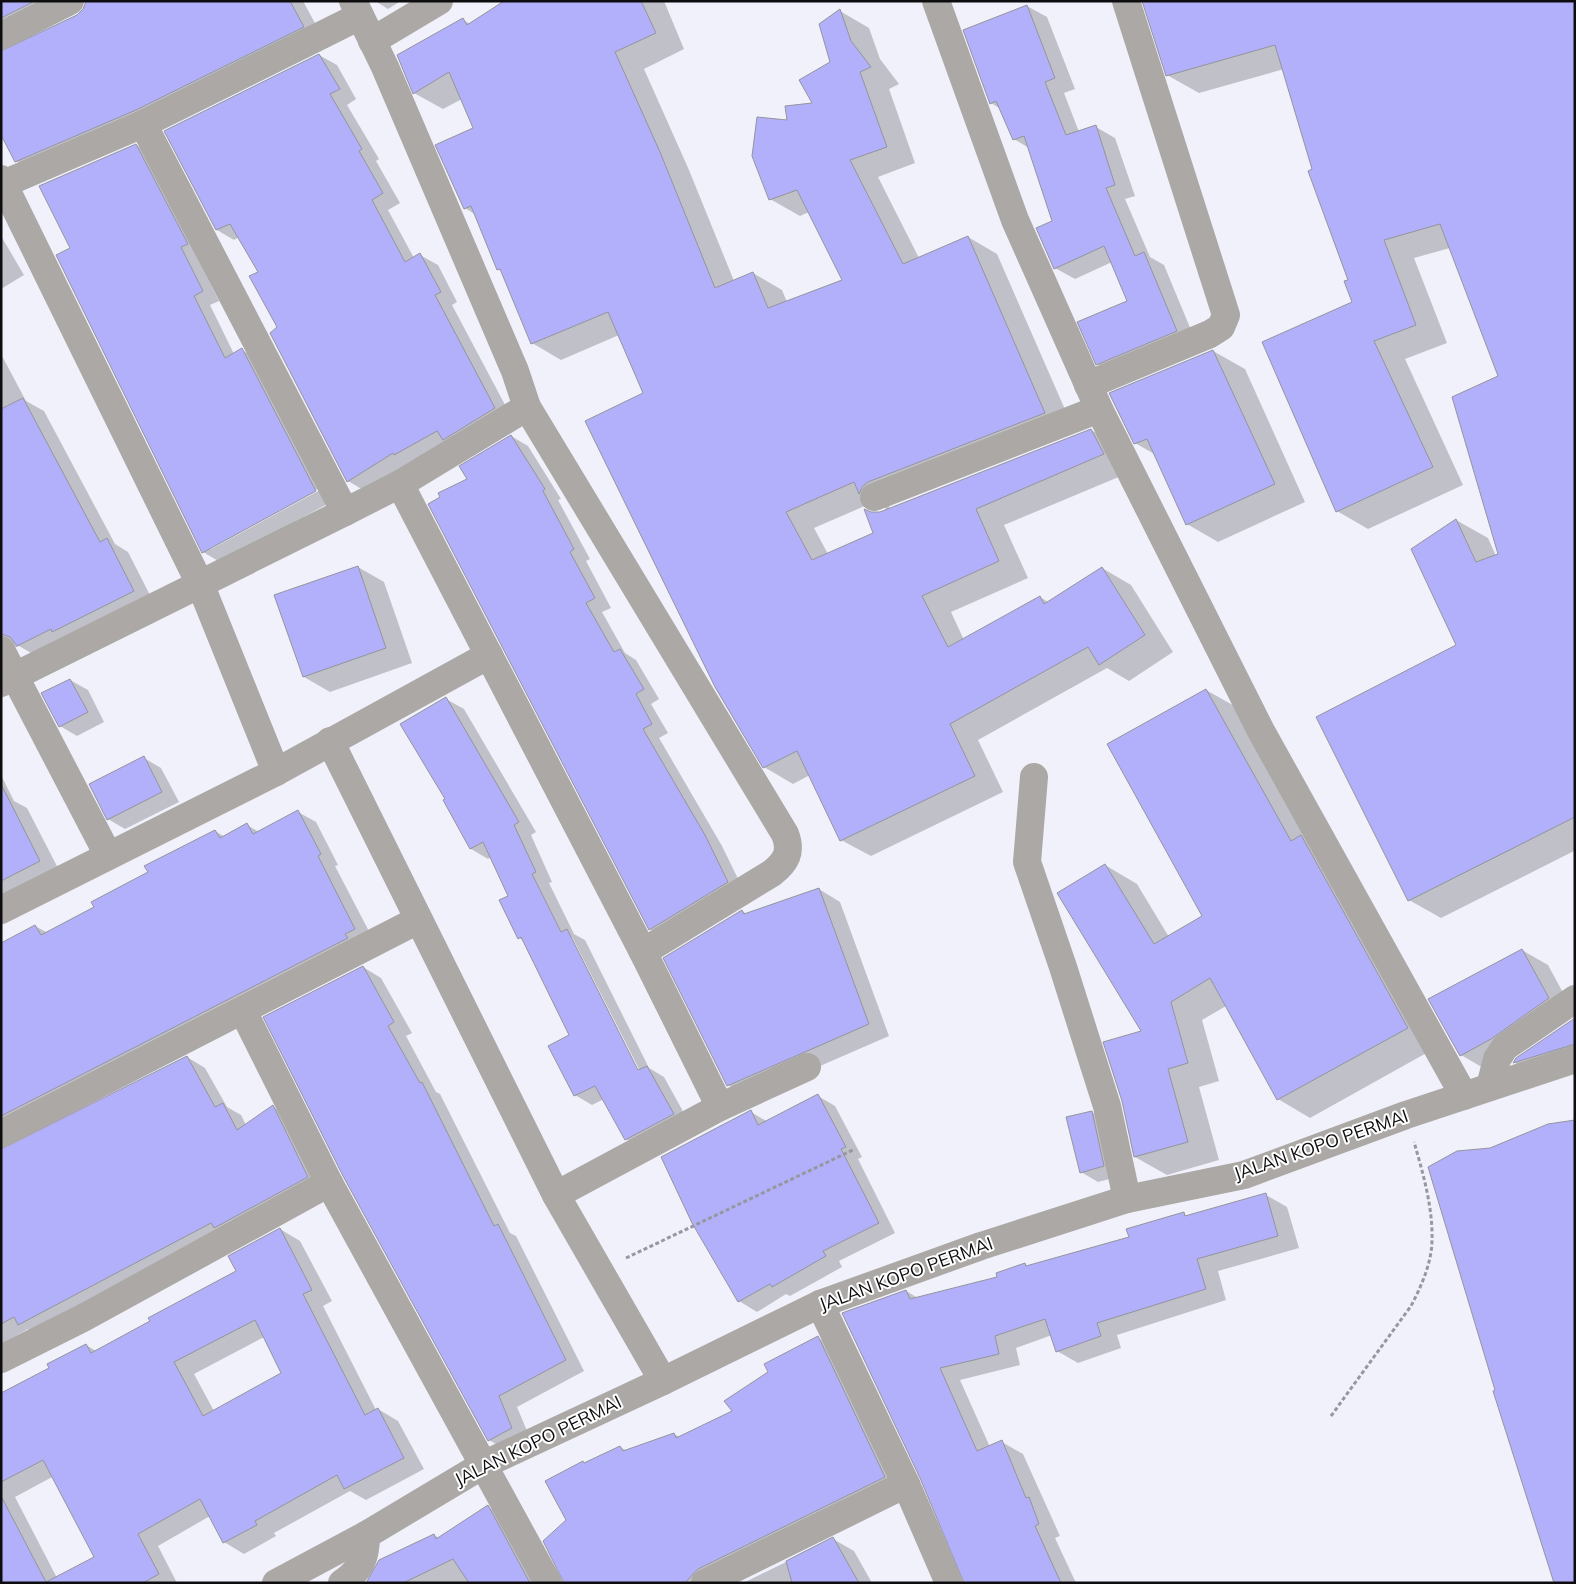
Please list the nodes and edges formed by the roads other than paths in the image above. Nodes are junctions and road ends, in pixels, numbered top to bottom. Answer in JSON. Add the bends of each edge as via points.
{"nodes":[{"id":1,"x":70,"y":1,"type":"edge"},
{"id":2,"x":439,"y":1,"type":"edge"},
{"id":3,"x":936,"y":1,"type":"edge"},
{"id":4,"x":1126,"y":1,"type":"edge"},
{"id":5,"x":356,"y":9,"type":"edge"},
{"id":6,"x":1,"y":36,"type":"edge"},
{"id":7,"x":372,"y":40,"type":"junction"},
{"id":8,"x":143,"y":124,"type":"junction"},
{"id":9,"x":2,"y":182,"type":"edge"},
{"id":10,"x":1094,"y":397,"type":"junction"},
{"id":11,"x":527,"y":407,"type":"junction"},
{"id":12,"x":400,"y":484,"type":"junction"},
{"id":13,"x":874,"y":497,"type":"dead end"},
{"id":14,"x":345,"y":512,"type":"junction"},
{"id":15,"x":201,"y":586,"type":"junction"},
{"id":16,"x":1,"y":650,"type":"edge"},
{"id":17,"x":489,"y":655,"type":"junction"},
{"id":18,"x":8,"y":680,"type":"edge"},
{"id":19,"x":330,"y":741,"type":"junction"},
{"id":20,"x":276,"y":772,"type":"junction"},
{"id":21,"x":1034,"y":777,"type":"dead end"},
{"id":22,"x":108,"y":856,"type":"junction"},
{"id":23,"x":1,"y":910,"type":"edge"},
{"id":24,"x":418,"y":920,"type":"junction"},
{"id":25,"x":643,"y":952,"type":"junction"},
{"id":26,"x":1575,"y":999,"type":"edge"},
{"id":27,"x":243,"y":1011,"type":"junction"},
{"id":28,"x":1575,"y":1059,"type":"edge"},
{"id":29,"x":807,"y":1067,"type":"dead end"},
{"id":30,"x":1490,"y":1087,"type":"junction"},
{"id":31,"x":1464,"y":1096,"type":"junction"},
{"id":32,"x":720,"y":1107,"type":"junction"},
{"id":33,"x":1,"y":1134,"type":"edge"},
{"id":34,"x":329,"y":1183,"type":"junction"},
{"id":35,"x":556,"y":1195,"type":"junction"},
{"id":36,"x":1127,"y":1199,"type":"junction"},
{"id":37,"x":820,"y":1304,"type":"junction"},
{"id":38,"x":1,"y":1359,"type":"edge"},
{"id":39,"x":663,"y":1381,"type":"junction"},
{"id":40,"x":482,"y":1465,"type":"junction"},
{"id":41,"x":906,"y":1484,"type":"junction"},
{"id":42,"x":366,"y":1535,"type":"junction"},
{"id":43,"x":276,"y":1583,"type":"edge"},
{"id":44,"x":342,"y":1583,"type":"edge"},
{"id":45,"x":548,"y":1583,"type":"edge"},
{"id":46,"x":705,"y":1583,"type":"edge"},
{"id":47,"x":949,"y":1583,"type":"edge"}],
"edges":[{"from":1,"to":6,"type":"street"},
{"from":2,"to":7,"type":"street"},
{"from":3,"to":10,"type":"street","via":[[1015,220]]},
{"from":4,"to":10,"type":"street","via":[[1226,315],[1217,331]]},
{"from":5,"to":7,"type":"street"},
{"from":5,"to":8,"type":"street"},
{"from":7,"to":11,"type":"street","via":[[515,371]]},
{"from":8,"to":9,"type":"street"},
{"from":8,"to":14,"type":"street"},
{"from":9,"to":15,"type":"street"},
{"from":10,"to":13,"type":"street"},
{"from":10,"to":31,"type":"street","via":[[1261,731]]},
{"from":11,"to":12,"type":"street"},
{"from":11,"to":25,"type":"street","via":[[789,843],[786,860],[772,874]]},
{"from":12,"to":14,"type":"street"},
{"from":12,"to":17,"type":"street"},
{"from":14,"to":15,"type":"street"},
{"from":15,"to":18,"type":"street"},
{"from":15,"to":20,"type":"street"},
{"from":16,"to":18,"type":"street"},
{"from":17,"to":19,"type":"street"},
{"from":17,"to":25,"type":"street"},
{"from":18,"to":22,"type":"street"},
{"from":19,"to":20,"type":"street"},
{"from":19,"to":24,"type":"street"},
{"from":20,"to":22,"type":"street"},
{"from":21,"to":36,"type":"street","via":[[1026,862],[1064,967],[1107,1106]]},
{"from":22,"to":23,"type":"street"},
{"from":24,"to":27,"type":"street"},
{"from":24,"to":35,"type":"street"},
{"from":25,"to":32,"type":"street"},
{"from":26,"to":30,"type":"street","via":[[1505,1047],[1496,1059]]},
{"from":27,"to":33,"type":"street"},
{"from":27,"to":34,"type":"street"},
{"from":28,"to":30,"type":"street","name":"JALAN KOPO PERMAI"},
{"from":29,"to":32,"type":"street"},
{"from":30,"to":31,"type":"street","name":"JALAN KOPO PERMAI"},
{"from":31,"to":36,"type":"street","name":"JALAN KOPO PERMAI","via":[[1244,1175]]},
{"from":32,"to":35,"type":"street"},
{"from":34,"to":38,"type":"street","via":[[83,1318]]},
{"from":34,"to":40,"type":"street"},
{"from":35,"to":39,"type":"street"},
{"from":36,"to":37,"type":"street","name":"JALAN KOPO PERMAI","via":[[981,1246]]},
{"from":37,"to":39,"type":"street","name":"JALAN KOPO PERMAI"},
{"from":37,"to":41,"type":"street"},
{"from":39,"to":40,"type":"street","name":"JALAN KOPO PERMAI"},
{"from":40,"to":42,"type":"street","name":"JALAN KOPO PERMAI"},
{"from":40,"to":45,"type":"street"},
{"from":41,"to":46,"type":"street"},
{"from":41,"to":47,"type":"street"},
{"from":42,"to":43,"type":"street","name":"JALAN KOPO PERMAI"},
{"from":42,"to":44,"type":"street","via":[[365,1557],[361,1565]]}]}
